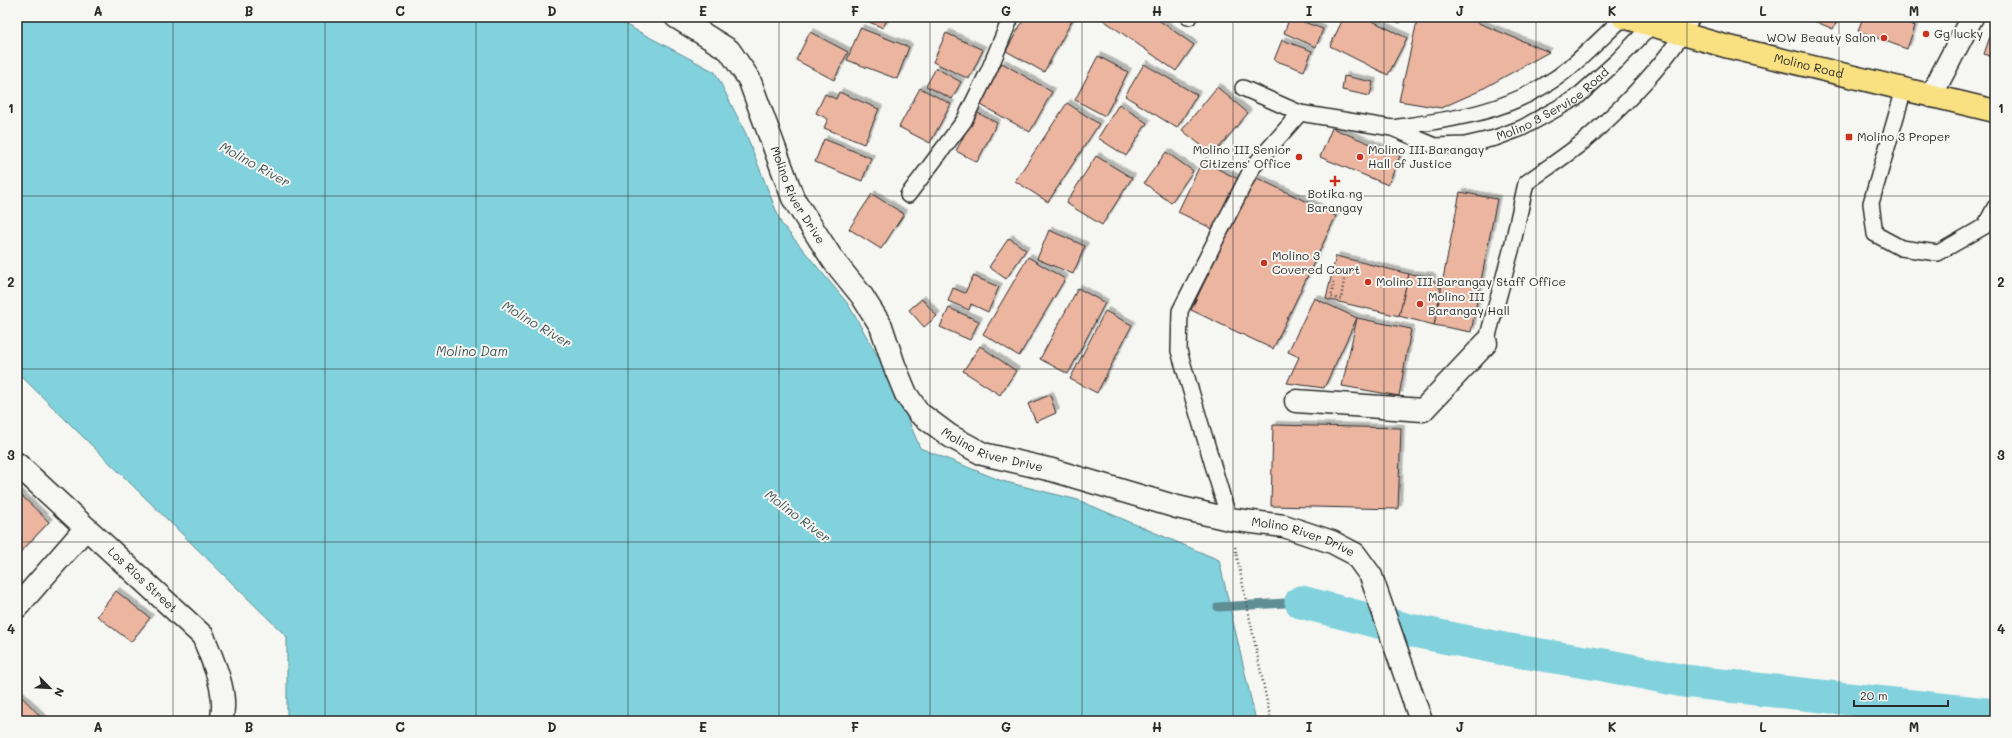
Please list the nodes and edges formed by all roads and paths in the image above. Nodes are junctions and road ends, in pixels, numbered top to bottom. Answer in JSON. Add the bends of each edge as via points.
{"nodes":[{"id":1,"x":676,"y":17,"type":"edge"},
{"id":2,"x":1012,"y":17,"type":"edge"},
{"id":3,"x":1623,"y":17,"type":"edge"},
{"id":4,"x":1972,"y":17,"type":"edge"},
{"id":5,"x":1651,"y":26,"type":"junction"},
{"id":6,"x":1688,"y":26,"type":"edge"},
{"id":7,"x":1243,"y":88,"type":"dead end"},
{"id":8,"x":1904,"y":89,"type":"junction"},
{"id":9,"x":1931,"y":96,"type":"junction"},
{"id":10,"x":1995,"y":111,"type":"edge"},
{"id":11,"x":1300,"y":113,"type":"junction"},
{"id":12,"x":1392,"y":128,"type":"junction"},
{"id":13,"x":908,"y":195,"type":"dead end"},
{"id":14,"x":1995,"y":207,"type":"edge"},
{"id":15,"x":1344,"y":280,"type":"dead end"},
{"id":16,"x":1334,"y":282,"type":"dead end"},
{"id":17,"x":1486,"y":343,"type":"joint"},
{"id":18,"x":1296,"y":402,"type":"dead end"},
{"id":19,"x":17,"y":464,"type":"edge"},
{"id":20,"x":1229,"y":519,"type":"junction"},
{"id":21,"x":86,"y":528,"type":"junction"},
{"id":22,"x":17,"y":607,"type":"edge"},
{"id":23,"x":222,"y":721,"type":"edge"},
{"id":24,"x":1271,"y":721,"type":"edge"},
{"id":25,"x":1421,"y":721,"type":"edge"}],
"edges":[{"from":1,"to":20,"type":"street","name":"Molino River Drive","via":[[729,50],[749,79],[793,198],[833,260],[882,326],[906,394],[919,413],[950,436],[983,454],[1052,470],[1177,507]]},
{"from":2,"to":13,"type":"lane","via":[[964,121]]},
{"from":3,"to":5,"type":"main road","name":"Molino Road"},
{"from":3,"to":12,"type":"lane","name":"Molino 3 Service Road","via":[[1557,77],[1513,102],[1500,108],[1455,118]]},
{"from":4,"to":9,"type":"street"},
{"from":5,"to":6,"type":"main road","name":"Molino Road"},
{"from":5,"to":12,"type":"lane","name":"Molino 3 Service Road","via":[[1576,98],[1522,128],[1494,138],[1451,147],[1435,146]]},
{"from":6,"to":8,"type":"main road","name":"Molino Road","via":[[1725,46]]},
{"from":6,"to":17,"type":"lane","via":[[1644,83],[1591,136],[1526,183]]},
{"from":7,"to":11,"type":"lane","name":"Molino 3 Service Road"},
{"from":8,"to":9,"type":"main road","name":"Molino Road"},
{"from":8,"to":14,"type":"lane","via":[[1870,203],[1876,234],[1901,248],[1938,253],[1985,226]]},
{"from":9,"to":10,"type":"main road","name":"Molino Road"},
{"from":11,"to":12,"type":"lane","name":"Molino 3 Service Road"},
{"from":11,"to":20,"type":"lane","via":[[1252,168],[1180,311],[1179,351]]},
{"from":15,"to":16,"type":"path","via":[[1341,299],[1331,297]]},
{"from":17,"to":18,"type":"street","via":[[1423,410]]},
{"from":19,"to":21,"type":"street","name":"Los Rios Street"},
{"from":20,"to":24,"type":"path"},
{"from":20,"to":25,"type":"street","name":"Molino River Drive","via":[[1284,526],[1332,542],[1355,554],[1371,576]]},
{"from":21,"to":22,"type":"street"},
{"from":21,"to":23,"type":"street","name":"Los Rios Street","via":[[203,636],[218,674],[224,711]]}]}
